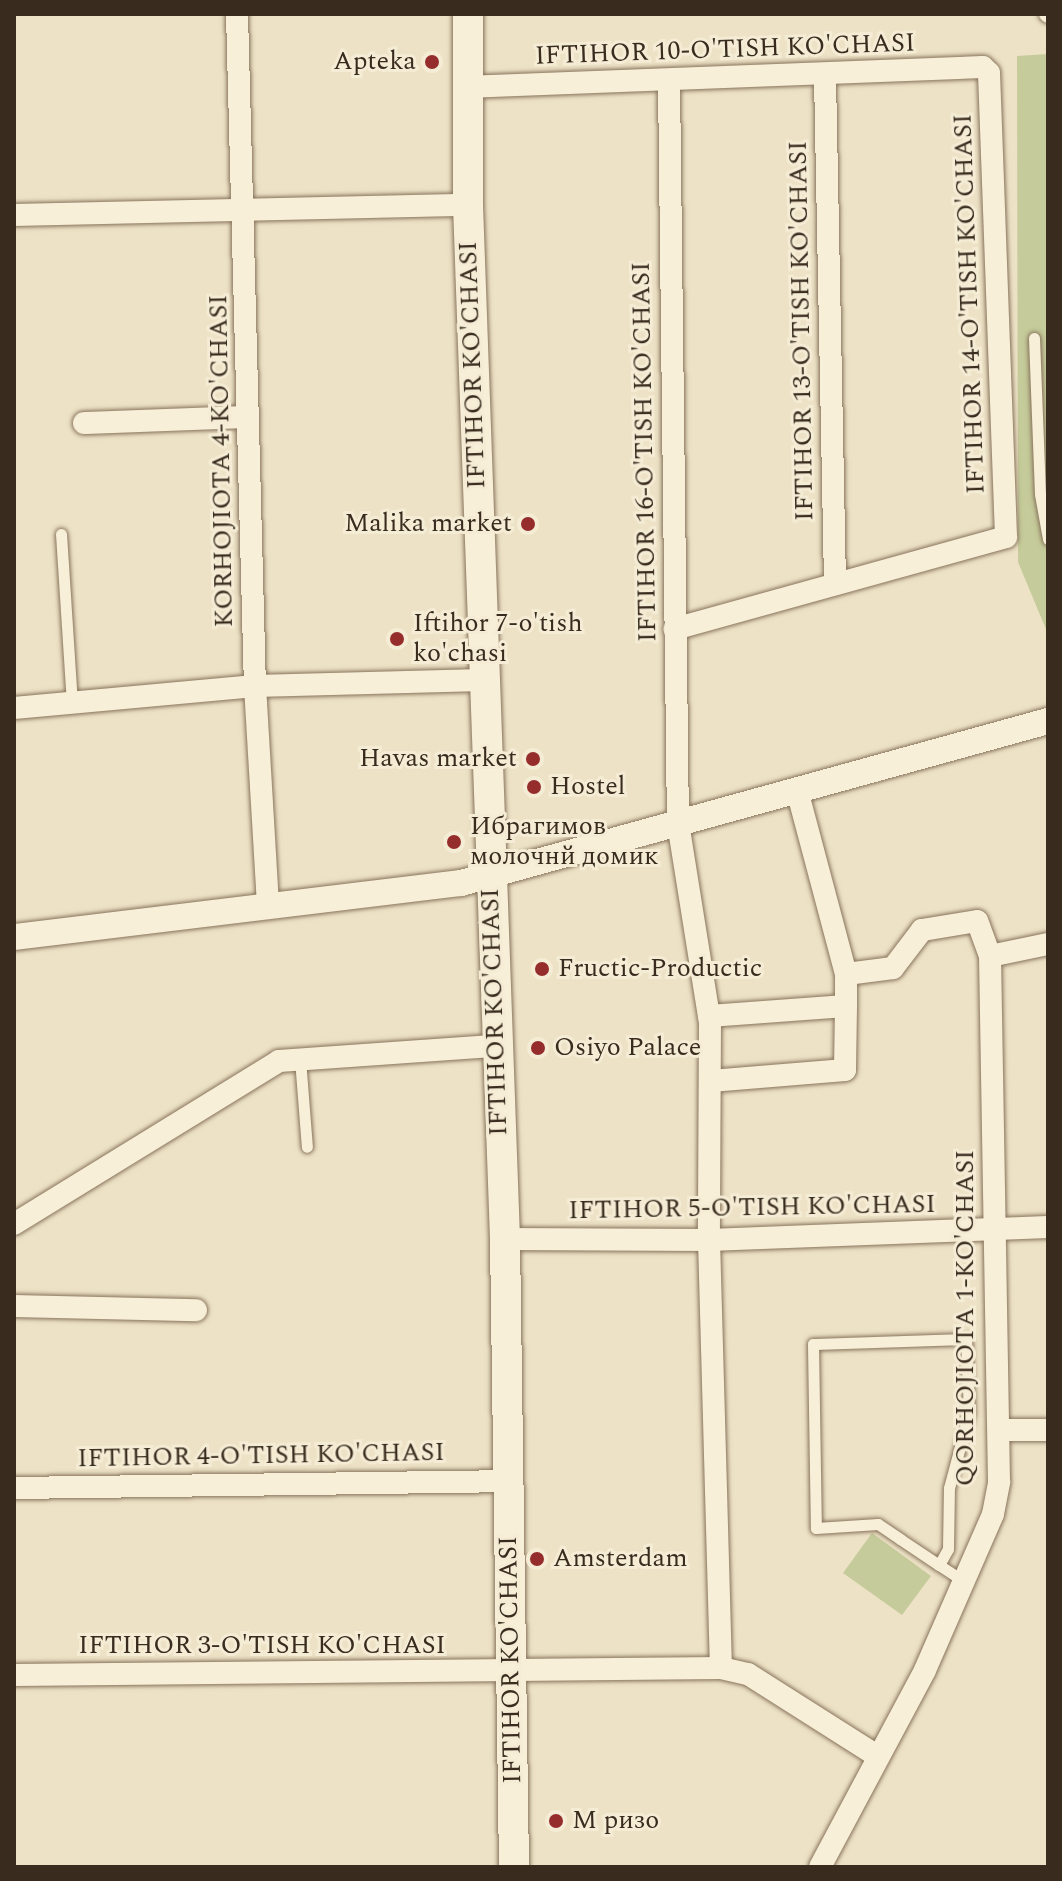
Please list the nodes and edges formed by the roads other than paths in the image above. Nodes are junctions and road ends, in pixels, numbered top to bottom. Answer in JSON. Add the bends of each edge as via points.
{"nodes":[{"id":1,"x":237,"y":14,"type":"edge"},
{"id":2,"x":452,"y":14,"type":"edge"},
{"id":3,"x":468,"y":14,"type":"edge"},
{"id":4,"x":465,"y":45,"type":"junction"},
{"id":5,"x":987,"y":69,"type":"joint"},
{"id":6,"x":825,"y":76,"type":"junction"},
{"id":7,"x":669,"y":80,"type":"junction"},
{"id":8,"x":465,"y":87,"type":"junction"},
{"id":9,"x":468,"y":205,"type":"junction"},
{"id":10,"x":244,"y":210,"type":"junction"},
{"id":11,"x":14,"y":215,"type":"edge"},
{"id":12,"x":1034,"y":338,"type":"dead end"},
{"id":13,"x":248,"y":417,"type":"junction"},
{"id":14,"x":84,"y":423,"type":"dead end"},
{"id":15,"x":61,"y":534,"type":"dead end"},
{"id":16,"x":1048,"y":539,"type":"edge"},
{"id":17,"x":835,"y":584,"type":"junction"},
{"id":18,"x":675,"y":629,"type":"junction"},
{"id":19,"x":483,"y":680,"type":"junction"},
{"id":20,"x":255,"y":686,"type":"junction"},
{"id":21,"x":72,"y":702,"type":"junction"},
{"id":22,"x":14,"y":708,"type":"edge"},
{"id":23,"x":1048,"y":721,"type":"edge"},
{"id":24,"x":797,"y":790,"type":"junction"},
{"id":25,"x":678,"y":823,"type":"junction"},
{"id":26,"x":489,"y":875,"type":"junction"},
{"id":27,"x":268,"y":907,"type":"junction"},
{"id":28,"x":14,"y":937,"type":"edge"},
{"id":29,"x":1048,"y":944,"type":"edge"},
{"id":30,"x":990,"y":956,"type":"junction"},
{"id":31,"x":846,"y":974,"type":"junction"},
{"id":32,"x":846,"y":1006,"type":"junction"},
{"id":33,"x":709,"y":1016,"type":"junction"},
{"id":34,"x":495,"y":1046,"type":"junction"},
{"id":35,"x":300,"y":1059,"type":"junction"},
{"id":36,"x":710,"y":1081,"type":"junction"},
{"id":37,"x":307,"y":1147,"type":"dead end"},
{"id":38,"x":14,"y":1224,"type":"edge"},
{"id":39,"x":1048,"y":1227,"type":"edge"},
{"id":40,"x":995,"y":1231,"type":"junction"},
{"id":41,"x":505,"y":1239,"type":"junction"},
{"id":42,"x":709,"y":1240,"type":"junction"},
{"id":43,"x":14,"y":1306,"type":"edge"},
{"id":44,"x":196,"y":1310,"type":"dead end"},
{"id":45,"x":1000,"y":1430,"type":"junction"},
{"id":46,"x":1048,"y":1430,"type":"edge"},
{"id":47,"x":509,"y":1481,"type":"junction"},
{"id":48,"x":14,"y":1488,"type":"edge"},
{"id":49,"x":939,"y":1565,"type":"junction"},
{"id":50,"x":965,"y":1582,"type":"junction"},
{"id":51,"x":721,"y":1668,"type":"junction"},
{"id":52,"x":511,"y":1673,"type":"junction"},
{"id":53,"x":14,"y":1675,"type":"edge"},
{"id":54,"x":877,"y":1756,"type":"junction"},
{"id":55,"x":514,"y":1867,"type":"edge"},
{"id":56,"x":820,"y":1867,"type":"edge"}],
"edges":[{"from":1,"to":10,"type":"street","name":"KORHOJIOTA 4-KO'CHASI"},
{"from":2,"to":4,"type":"street"},
{"from":3,"to":4,"type":"main road","name":"IFTIHOR KO'CHASI"},
{"from":4,"to":8,"type":"main road","name":"IFTIHOR KO'CHASI"},
{"from":5,"to":6,"type":"street","name":"IFTIHOR 10-O'TISH KO'CHASI"},
{"from":5,"to":17,"type":"street","name":"IFTIHOR 14-O'TISH KO'CHASI","via":[[1006,537]]},
{"from":6,"to":7,"type":"street","name":"IFTIHOR 10-O'TISH KO'CHASI"},
{"from":6,"to":17,"type":"street","name":"IFTIHOR 13-O'TISH KO'CHASI"},
{"from":7,"to":8,"type":"street","name":"IFTIHOR 10-O'TISH KO'CHASI"},
{"from":7,"to":18,"type":"street","name":"IFTIHOR 16-O'TISH KO'CHASI"},
{"from":8,"to":9,"type":"main road","name":"IFTIHOR KO'CHASI"},
{"from":9,"to":10,"type":"street"},
{"from":9,"to":19,"type":"main road","name":"IFTIHOR KO'CHASI"},
{"from":10,"to":11,"type":"street"},
{"from":10,"to":13,"type":"street","name":"KORHOJIOTA 4-KO'CHASI"},
{"from":12,"to":16,"type":"lane","via":[[1040,494]]},
{"from":13,"to":14,"type":"street"},
{"from":13,"to":20,"type":"street","name":"KORHOJIOTA 4-KO'CHASI"},
{"from":15,"to":21,"type":"lane"},
{"from":17,"to":18,"type":"street"},
{"from":18,"to":25,"type":"street","name":"IFTIHOR 16-O'TISH KO'CHASI"},
{"from":19,"to":20,"type":"street"},
{"from":19,"to":26,"type":"main road","name":"IFTIHOR KO'CHASI"},
{"from":20,"to":21,"type":"street"},
{"from":20,"to":27,"type":"street","name":"KORHOJIOTA 4-KO'CHASI"},
{"from":21,"to":22,"type":"street"},
{"from":23,"to":24,"type":"street"},
{"from":24,"to":25,"type":"street"},
{"from":24,"to":31,"type":"street"},
{"from":25,"to":26,"type":"street"},
{"from":25,"to":33,"type":"street","name":"IFTIHOR 16-O'TISH KO'CHASI"},
{"from":26,"to":27,"type":"street"},
{"from":26,"to":34,"type":"main road","name":"IFTIHOR KO'CHASI"},
{"from":27,"to":28,"type":"street"},
{"from":29,"to":30,"type":"street"},
{"from":30,"to":31,"type":"street","name":"QORHOJIOTA 1-KO'CHASI","via":[[977,921],[922,930],[893,968]]},
{"from":30,"to":40,"type":"street","name":"QORHOJIOTA 1-KO'CHASI"},
{"from":31,"to":32,"type":"street"},
{"from":32,"to":33,"type":"street"},
{"from":32,"to":36,"type":"street","via":[[845,1070]]},
{"from":33,"to":36,"type":"street","name":"IFTIHOR 16-O'TISH KO'CHASI"},
{"from":34,"to":35,"type":"street"},
{"from":34,"to":41,"type":"main road","name":"IFTIHOR KO'CHASI"},
{"from":35,"to":37,"type":"lane"},
{"from":35,"to":38,"type":"street","via":[[274,1064]]},
{"from":36,"to":42,"type":"street","name":"IFTIHOR 16-O'TISH KO'CHASI"},
{"from":39,"to":40,"type":"street","name":"IFTIHOR 5-O'TISH KO'CHASI"},
{"from":40,"to":42,"type":"street","name":"IFTIHOR 5-O'TISH KO'CHASI"},
{"from":40,"to":45,"type":"street","name":"QORHOJIOTA 1-KO'CHASI"},
{"from":41,"to":42,"type":"street","name":"IFTIHOR 5-O'TISH KO'CHASI"},
{"from":41,"to":47,"type":"main road","name":"IFTIHOR KO'CHASI"},
{"from":42,"to":51,"type":"street","name":"IFTIHOR 16-O'TISH KO'CHASI"},
{"from":43,"to":44,"type":"street"},
{"from":45,"to":46,"type":"street"},
{"from":45,"to":50,"type":"street","name":"QORHOJIOTA 1-KO'CHASI","via":[[993,1514]]},
{"from":47,"to":48,"type":"street","name":"IFTIHOR 4-O'TISH KO'CHASI"},
{"from":47,"to":52,"type":"main road","name":"IFTIHOR KO'CHASI"},
{"from":49,"to":49,"type":"lane","via":[[878,1524],[816,1528],[813,1344],[966,1339],[969,1413],[949,1488],[948,1549]]},
{"from":49,"to":50,"type":"lane"},
{"from":50,"to":54,"type":"street","name":"QORHOJIOTA 1-KO'CHASI","via":[[925,1670]]},
{"from":51,"to":52,"type":"street","name":"IFTIHOR 3-O'TISH KO'CHASI"},
{"from":51,"to":54,"type":"street","via":[[748,1674]]},
{"from":52,"to":53,"type":"street","name":"IFTIHOR 3-O'TISH KO'CHASI"},
{"from":52,"to":55,"type":"main road","name":"IFTIHOR KO'CHASI"},
{"from":54,"to":56,"type":"street","name":"QORHOJIOTA 1-KO'CHASI"}]}
